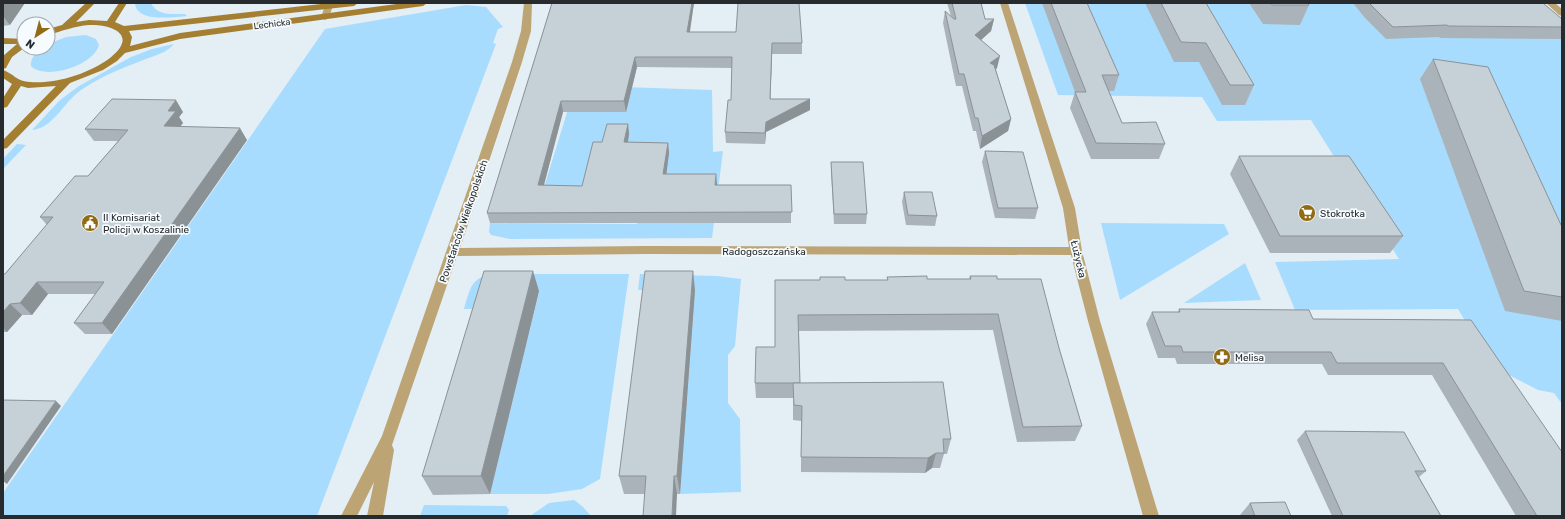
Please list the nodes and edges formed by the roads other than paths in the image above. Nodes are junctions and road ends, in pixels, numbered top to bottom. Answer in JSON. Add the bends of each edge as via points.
{"nodes":[{"id":1,"x":91,"y":3,"type":"edge"},
{"id":2,"x":123,"y":3,"type":"edge"},
{"id":3,"x":354,"y":3,"type":"edge"},
{"id":4,"x":423,"y":3,"type":"edge"},
{"id":5,"x":528,"y":3,"type":"edge"},
{"id":6,"x":1004,"y":3,"type":"edge"},
{"id":7,"x":1550,"y":3,"type":"edge"},
{"id":8,"x":330,"y":4,"type":"edge"},
{"id":9,"x":1562,"y":13,"type":"edge"},
{"id":10,"x":325,"y":17,"type":"junction"},
{"id":11,"x":109,"y":24,"type":"junction"},
{"id":12,"x":66,"y":26,"type":"junction"},
{"id":13,"x":56,"y":29,"type":"edge"},
{"id":14,"x":123,"y":29,"type":"junction"},
{"id":15,"x":3,"y":41,"type":"edge"},
{"id":16,"x":16,"y":42,"type":"edge"},
{"id":17,"x":16,"y":50,"type":"edge"},
{"id":18,"x":122,"y":51,"type":"junction"},
{"id":19,"x":3,"y":66,"type":"edge"},
{"id":20,"x":66,"y":81,"type":"junction"},
{"id":21,"x":18,"y":84,"type":"junction"},
{"id":22,"x":3,"y":105,"type":"edge"},
{"id":23,"x":3,"y":146,"type":"edge"},
{"id":24,"x":1076,"y":251,"type":"junction"},
{"id":25,"x":452,"y":252,"type":"junction"},
{"id":26,"x":389,"y":437,"type":"junction"},
{"id":27,"x":349,"y":516,"type":"edge"},
{"id":28,"x":376,"y":516,"type":"edge"},
{"id":29,"x":1152,"y":516,"type":"edge"}],
"edges":[{"from":1,"to":12,"type":"street"},
{"from":2,"to":11,"type":"street"},
{"from":3,"to":8,"type":"street","name":"Lechicka"},
{"from":4,"to":10,"type":"street","name":"Lechicka"},
{"from":5,"to":25,"type":"street","name":"Powstańców Wielkopolskich","via":[[526,31],[517,62]]},
{"from":6,"to":24,"type":"street","name":"Łużycka","via":[[1069,208]]},
{"from":7,"to":9,"type":"street"},
{"from":8,"to":10,"type":"street"},
{"from":8,"to":14,"type":"street","name":"Lechicka"},
{"from":10,"to":18,"type":"street","name":"Lechicka","via":[[180,36]]},
{"from":11,"to":12,"type":"street"},
{"from":11,"to":14,"type":"street"},
{"from":12,"to":13,"type":"street"},
{"from":14,"to":18,"type":"street","via":[[128,43]]},
{"from":15,"to":16,"type":"street"},
{"from":17,"to":19,"type":"street","via":[[8,56]]},
{"from":18,"to":20,"type":"street","via":[[100,68]]},
{"from":19,"to":21,"type":"street","via":[[7,79]]},
{"from":20,"to":21,"type":"street"},
{"from":20,"to":23,"type":"street"},
{"from":21,"to":22,"type":"street"},
{"from":24,"to":25,"type":"street","name":"Radogoszczańska"},
{"from":24,"to":29,"type":"street","name":"Łużycka","via":[[1095,328]]},
{"from":25,"to":26,"type":"street","name":"Powstańców Wielkopolskich"},
{"from":26,"to":27,"type":"street","name":"Powstańców Wielkopolskich"},
{"from":26,"to":28,"type":"street","name":"Powstańców Wielkopolskich"}]}
